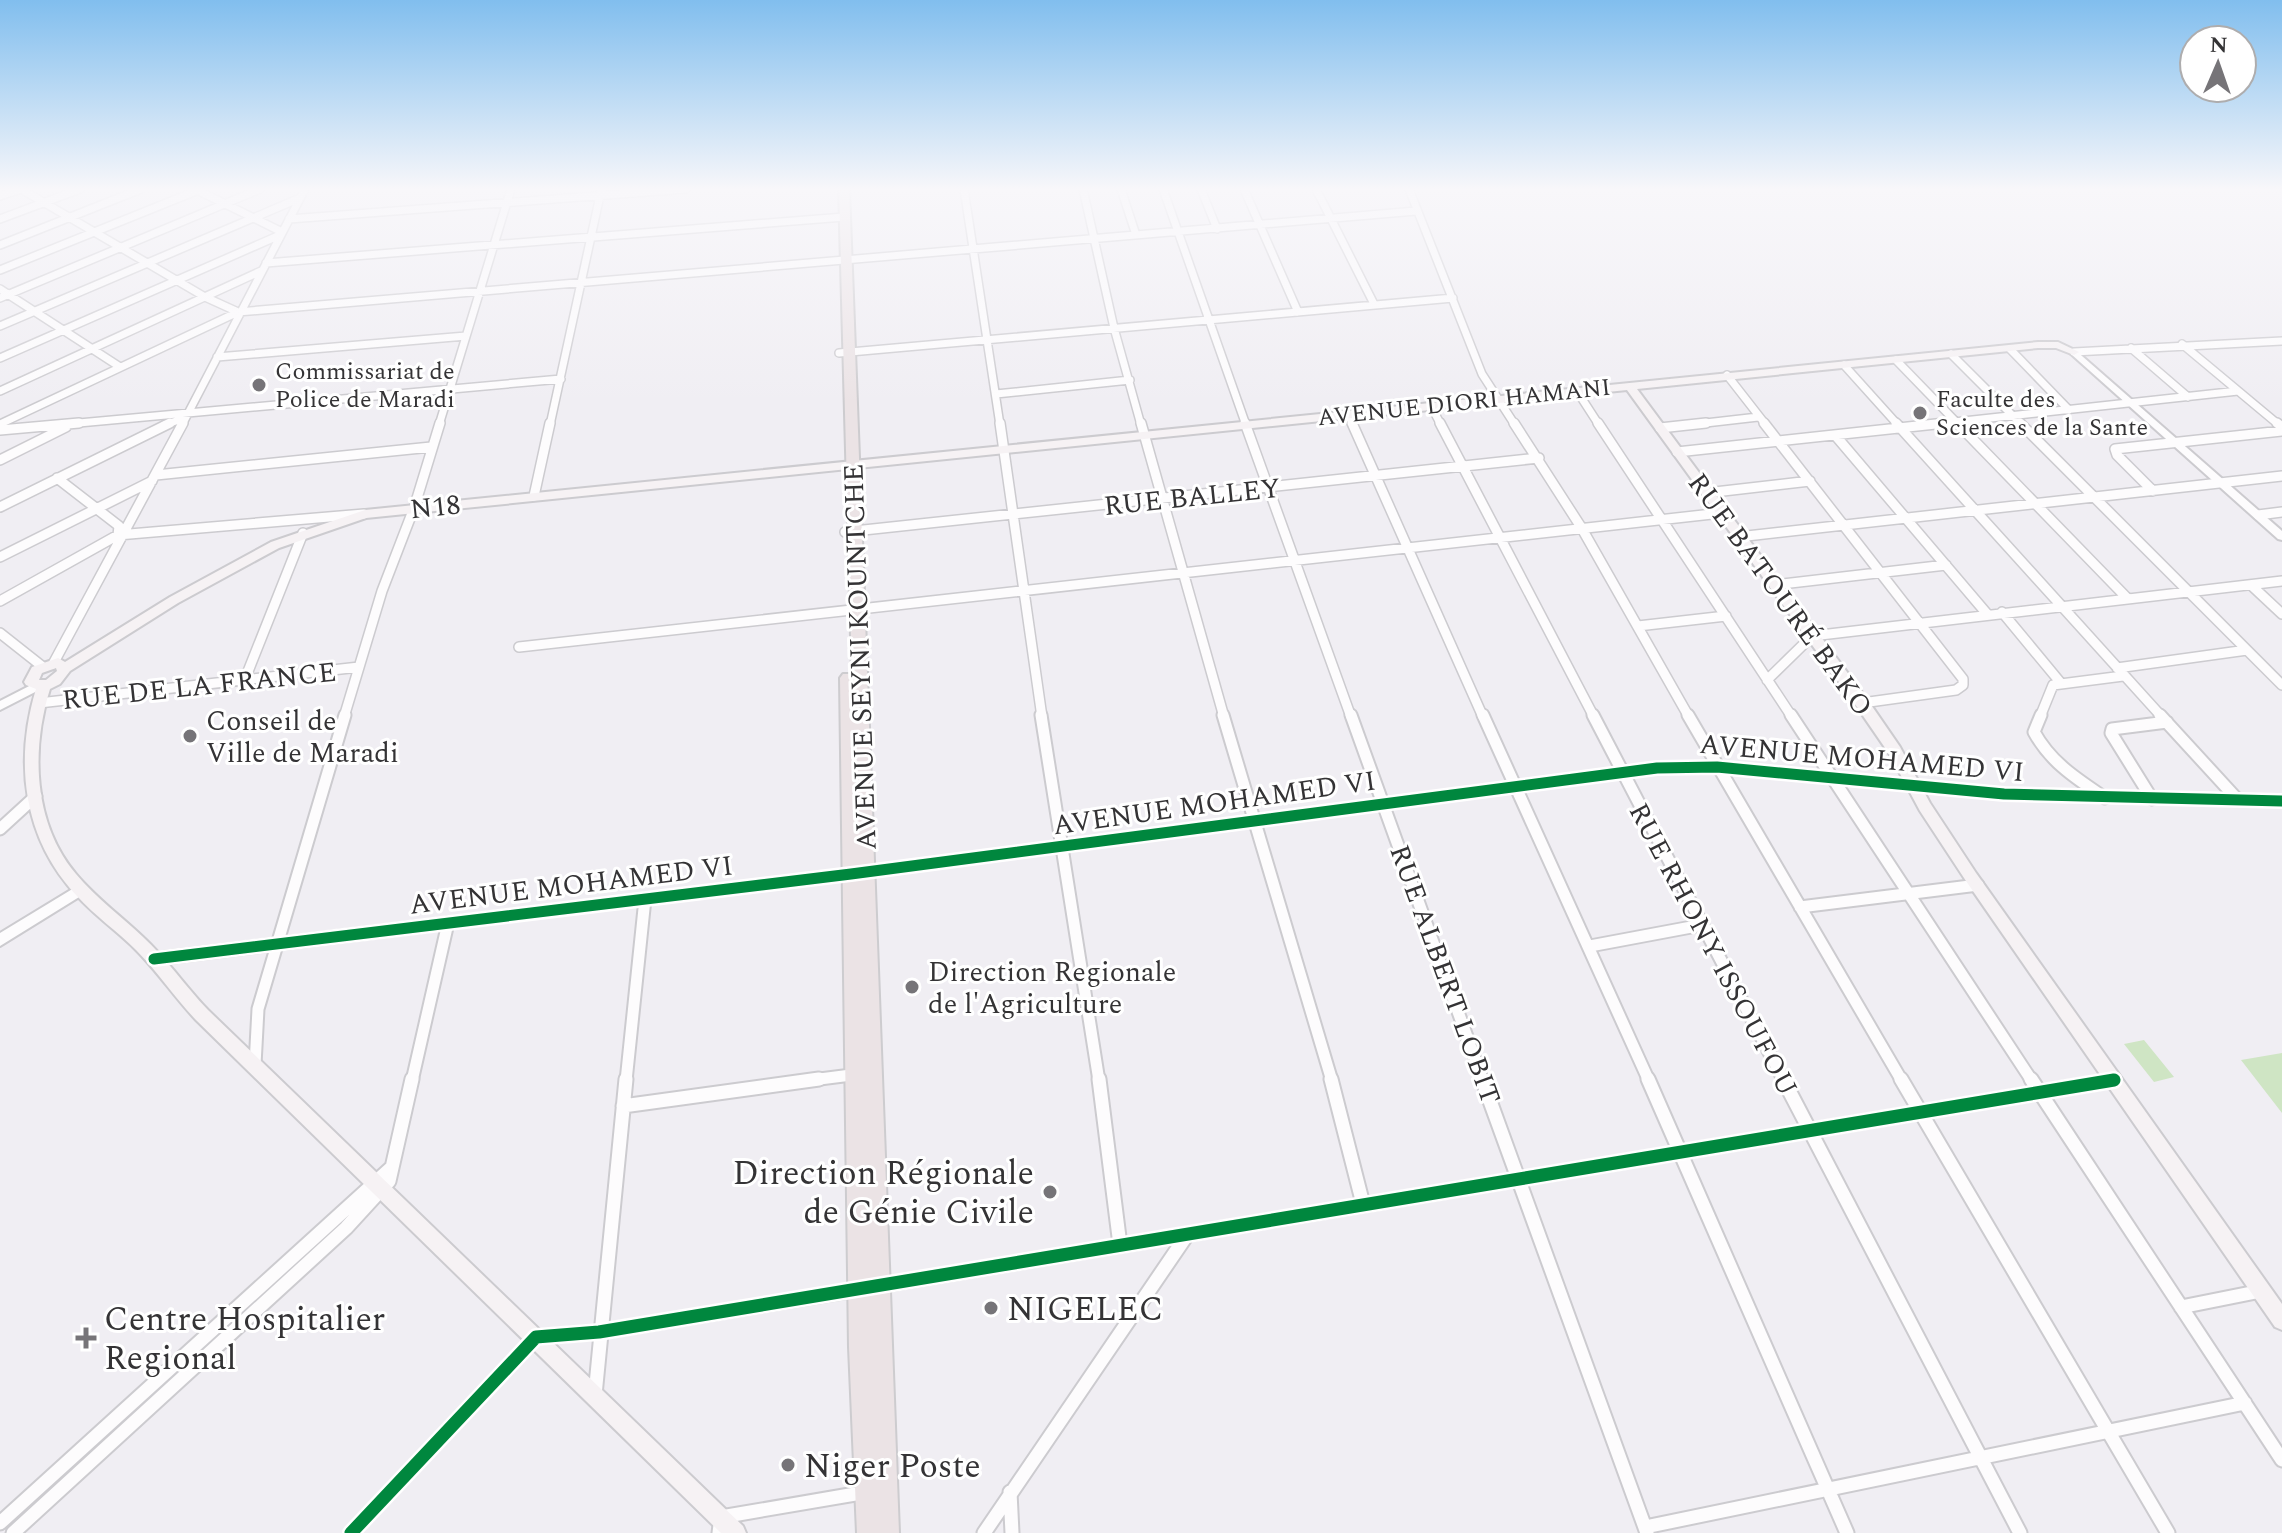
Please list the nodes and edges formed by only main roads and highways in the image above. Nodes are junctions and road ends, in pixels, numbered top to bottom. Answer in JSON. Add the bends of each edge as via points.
{"nodes":[{"id":1,"x":843,"y":261,"type":"edge"},
{"id":2,"x":2074,"y":352,"type":"road end"},
{"id":3,"x":1629,"y":385,"type":"junction"},
{"id":4,"x":847,"y":464,"type":"junction"},
{"id":5,"x":54,"y":666,"type":"junction"},
{"id":6,"x":40,"y":691,"type":"junction"},
{"id":7,"x":868,"y":1288,"type":"junction"},
{"id":8,"x":2282,"y":1320,"type":"edge"},
{"id":9,"x":720,"y":1525,"type":"edge"},
{"id":10,"x":736,"y":1533,"type":"edge"},
{"id":11,"x":869,"y":1533,"type":"edge"},
{"id":12,"x":887,"y":1533,"type":"edge"}],
"edges":[{"from":1,"to":4,"type":"highway","name":"AVENUE SEYNI KOUNTCHE"},
{"from":2,"to":3,"type":"main road","name":"AVENUE DIORI HAMANI","via":[[2049,345]]},
{"from":3,"to":4,"type":"main road","name":"AVENUE DIORI HAMANI"},
{"from":3,"to":8,"type":"main road","name":"RUE BATOURÉ BAKO","via":[[1862,703],[1978,885]]},
{"from":4,"to":5,"type":"main road","name":"N18","via":[[365,514],[303,533]]},
{"from":4,"to":7,"type":"highway","name":"AVENUE SEYNI KOUNTCHE"},
{"from":5,"to":6,"type":"main road","name":"N18","via":[[60,678]]},
{"from":5,"to":6,"type":"main road","via":[[31,678]]},
{"from":6,"to":9,"type":"main road","via":[[32,728],[32,777],[50,846],[79,890],[536,1337]]},
{"from":7,"to":11,"type":"highway","name":"AVENUE SEYNI KOUNTCHE"},
{"from":7,"to":12,"type":"highway","name":"AVENUE SEYNI KOUNTCHE"},
{"from":9,"to":10,"type":"main road"}]}
